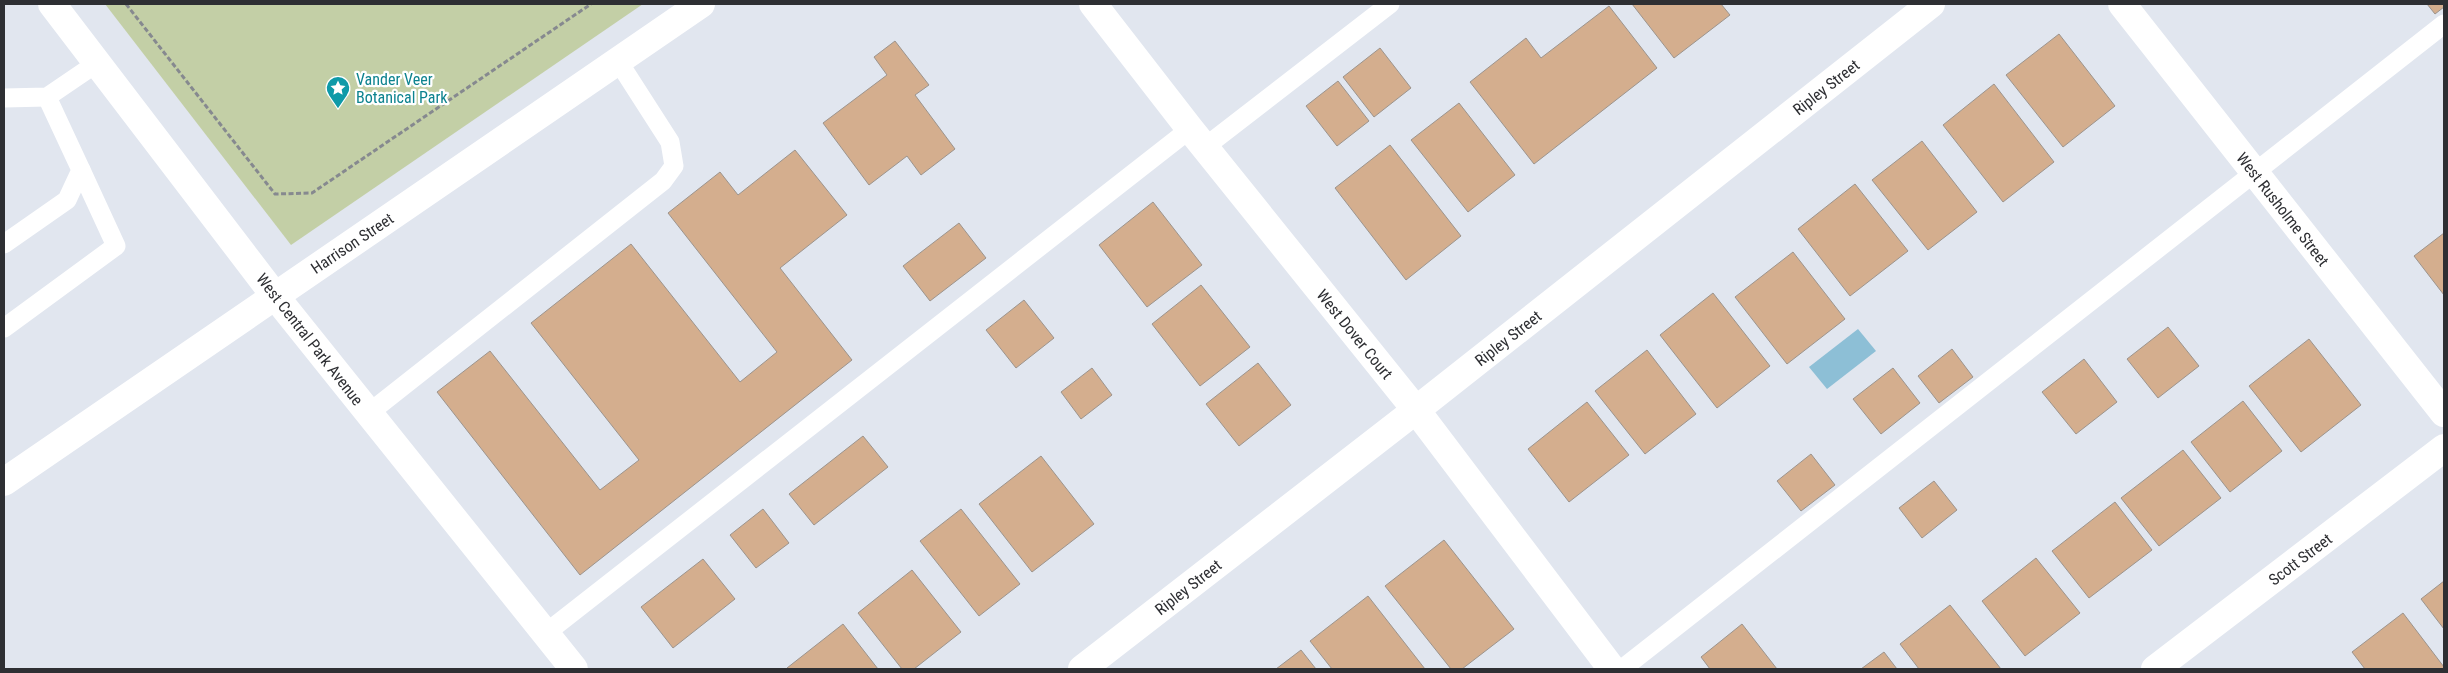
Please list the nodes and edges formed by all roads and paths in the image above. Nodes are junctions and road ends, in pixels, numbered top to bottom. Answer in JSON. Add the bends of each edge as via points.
{"nodes":[{"id":1,"x":52,"y":4,"type":"edge"},
{"id":2,"x":126,"y":4,"type":"edge"},
{"id":3,"x":590,"y":4,"type":"edge"},
{"id":4,"x":701,"y":4,"type":"edge"},
{"id":5,"x":1093,"y":4,"type":"edge"},
{"id":6,"x":1390,"y":4,"type":"edge"},
{"id":7,"x":1931,"y":4,"type":"edge"},
{"id":8,"x":2122,"y":4,"type":"edge"},
{"id":9,"x":2444,"y":24,"type":"edge"},
{"id":10,"x":618,"y":61,"type":"junction"},
{"id":11,"x":97,"y":63,"type":"junction"},
{"id":12,"x":47,"y":97,"type":"junction"},
{"id":13,"x":4,"y":98,"type":"edge"},
{"id":14,"x":1197,"y":138,"type":"junction"},
{"id":15,"x":81,"y":170,"type":"junction"},
{"id":16,"x":2255,"y":172,"type":"junction"},
{"id":17,"x":4,"y":244,"type":"edge"},
{"id":18,"x":275,"y":296,"type":"junction"},
{"id":19,"x":4,"y":328,"type":"edge"},
{"id":20,"x":1416,"y":410,"type":"junction"},
{"id":21,"x":369,"y":413,"type":"junction"},
{"id":22,"x":2444,"y":414,"type":"edge"},
{"id":23,"x":2444,"y":448,"type":"edge"},
{"id":24,"x":4,"y":482,"type":"edge"},
{"id":25,"x":546,"y":633,"type":"junction"},
{"id":26,"x":574,"y":669,"type":"edge"},
{"id":27,"x":1082,"y":669,"type":"edge"},
{"id":28,"x":1612,"y":669,"type":"edge"},
{"id":29,"x":1622,"y":669,"type":"edge"},
{"id":30,"x":2155,"y":669,"type":"edge"}],
"edges":[{"from":1,"to":11,"type":"main road","name":"West Central Park Avenue"},
{"from":2,"to":3,"type":"path","via":[[275,194],[312,193]]},
{"from":4,"to":10,"type":"main road","name":"Harrison Street"},
{"from":5,"to":14,"type":"main road","name":"West Dover Court"},
{"from":6,"to":14,"type":"lane"},
{"from":7,"to":20,"type":"main road","name":"Ripley Street"},
{"from":8,"to":16,"type":"main road","name":"West Rusholme Street"},
{"from":9,"to":16,"type":"lane"},
{"from":10,"to":18,"type":"main road","name":"Harrison Street"},
{"from":10,"to":21,"type":"lane","via":[[670,142],[674,166],[663,181]]},
{"from":11,"to":12,"type":"lane"},
{"from":11,"to":18,"type":"main road","name":"West Central Park Avenue"},
{"from":12,"to":13,"type":"lane"},
{"from":12,"to":15,"type":"lane"},
{"from":14,"to":20,"type":"main road","name":"West Dover Court"},
{"from":14,"to":25,"type":"lane"},
{"from":15,"to":17,"type":"lane","via":[[67,200]]},
{"from":15,"to":19,"type":"lane","via":[[116,246]]},
{"from":16,"to":22,"type":"main road","name":"West Rusholme Street"},
{"from":16,"to":29,"type":"lane"},
{"from":18,"to":21,"type":"main road","name":"West Central Park Avenue"},
{"from":18,"to":24,"type":"main road","name":"Harrison Street"},
{"from":20,"to":27,"type":"main road","name":"Ripley Street"},
{"from":20,"to":28,"type":"main road","name":"West Dover Court"},
{"from":21,"to":25,"type":"main road","name":"West Central Park Avenue"},
{"from":23,"to":30,"type":"main road","name":"Scott Street"},
{"from":25,"to":26,"type":"main road","name":"West Central Park Avenue"}]}
